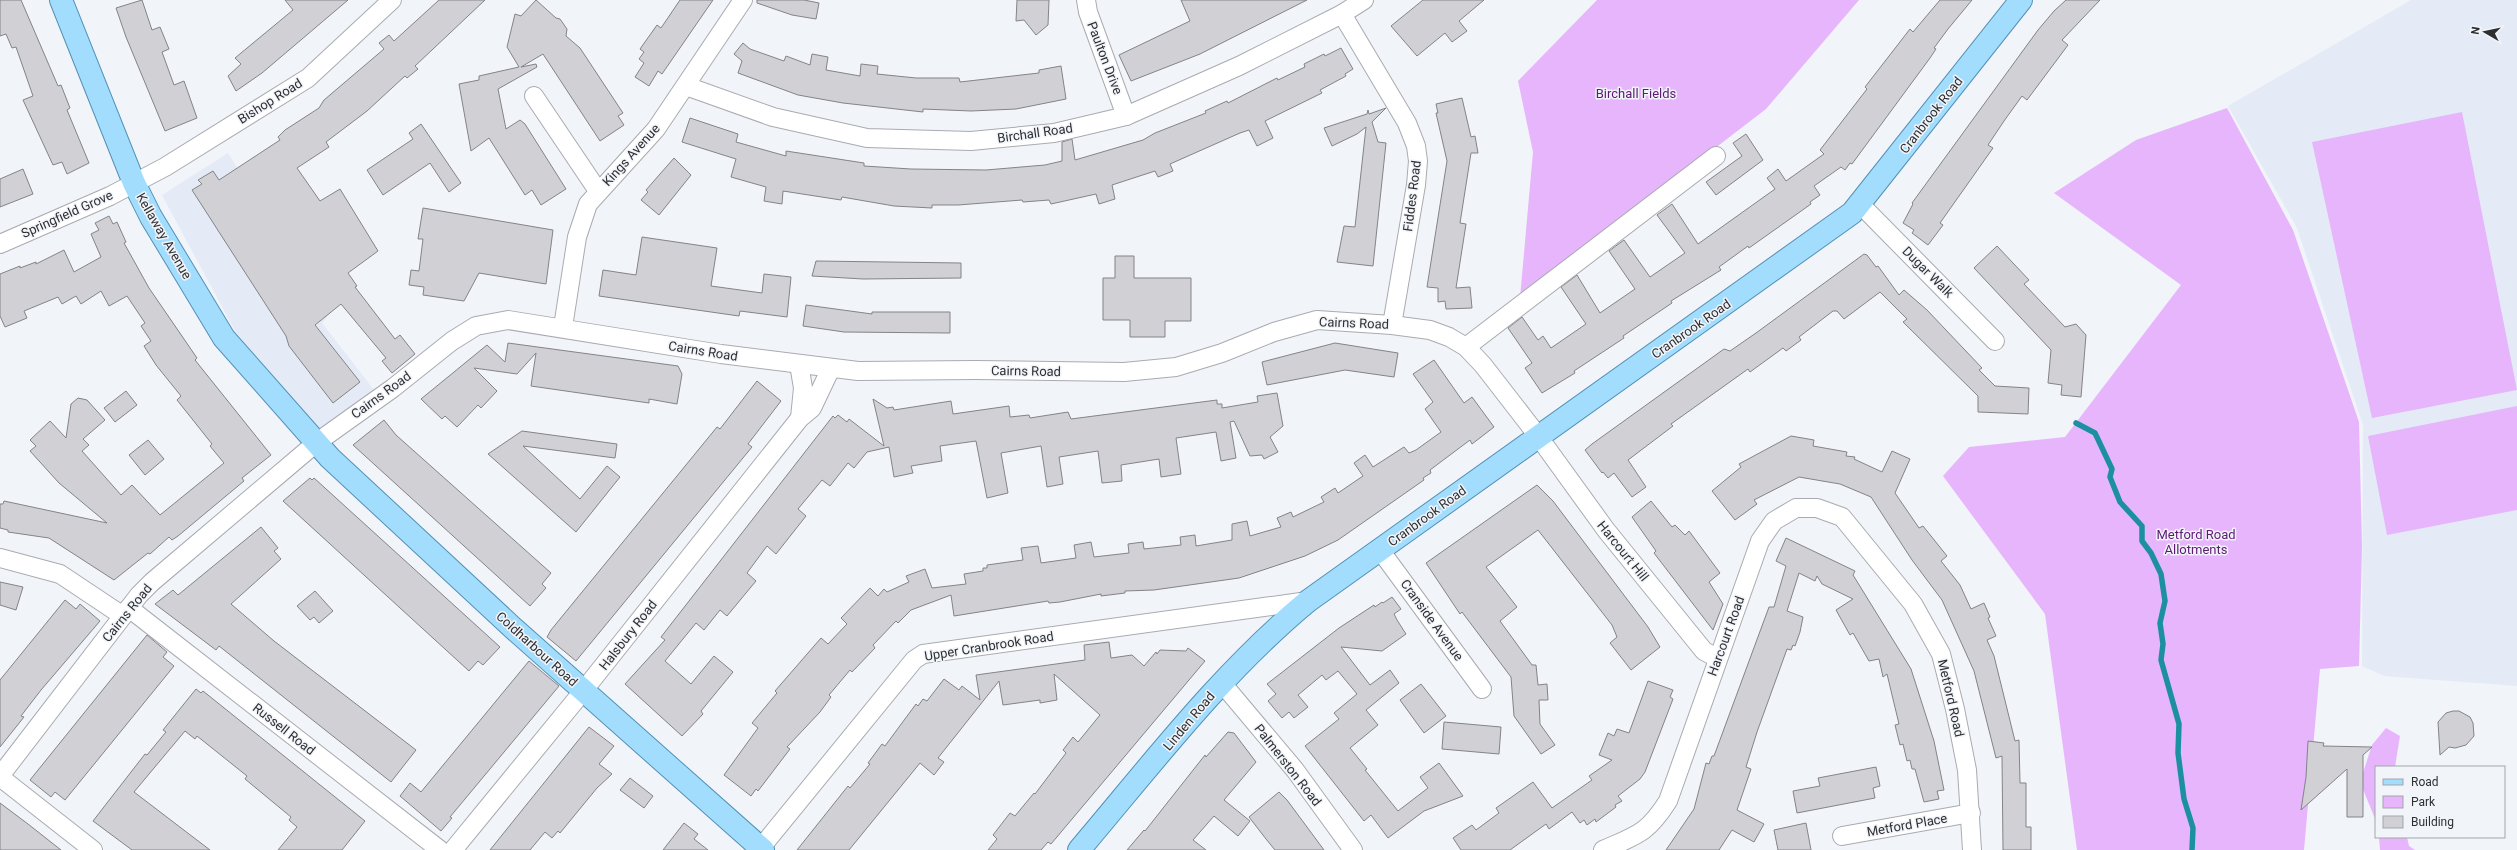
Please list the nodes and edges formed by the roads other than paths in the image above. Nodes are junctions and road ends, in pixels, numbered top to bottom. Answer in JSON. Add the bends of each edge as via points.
{"nodes":[{"id":1,"x":61,"y":0,"type":"edge"},
{"id":2,"x":743,"y":0,"type":"edge"},
{"id":3,"x":1086,"y":0,"type":"edge"},
{"id":4,"x":1364,"y":0,"type":"edge"},
{"id":5,"x":2022,"y":0,"type":"edge"},
{"id":6,"x":389,"y":1,"type":"edge"},
{"id":7,"x":1342,"y":14,"type":"junction"},
{"id":8,"x":686,"y":86,"type":"junction"},
{"id":9,"x":534,"y":96,"type":"dead end"},
{"id":10,"x":1126,"y":116,"type":"junction"},
{"id":11,"x":1716,"y":156,"type":"dead end"},
{"id":12,"x":134,"y":183,"type":"junction"},
{"id":13,"x":598,"y":191,"type":"junction"},
{"id":14,"x":1861,"y":205,"type":"junction"},
{"id":15,"x":0,"y":244,"type":"edge"},
{"id":16,"x":1392,"y":325,"type":"junction"},
{"id":17,"x":563,"y":327,"type":"junction"},
{"id":18,"x":1995,"y":341,"type":"dead end"},
{"id":19,"x":1466,"y":347,"type":"junction"},
{"id":20,"x":799,"y":364,"type":"junction"},
{"id":21,"x":831,"y":368,"type":"junction"},
{"id":22,"x":800,"y":418,"type":"junction"},
{"id":23,"x":1538,"y":436,"type":"junction"},
{"id":24,"x":316,"y":443,"type":"junction"},
{"id":25,"x":1380,"y":550,"type":"junction"},
{"id":26,"x":0,"y":558,"type":"edge"},
{"id":27,"x":1880,"y":564,"type":"joint"},
{"id":28,"x":1308,"y":601,"type":"junction"},
{"id":29,"x":126,"y":612,"type":"junction"},
{"id":30,"x":1717,"y":658,"type":"junction"},
{"id":31,"x":1221,"y":682,"type":"junction"},
{"id":32,"x":1482,"y":689,"type":"dead end"},
{"id":33,"x":584,"y":690,"type":"junction"},
{"id":34,"x":0,"y":777,"type":"edge"},
{"id":35,"x":1971,"y":813,"type":"junction"},
{"id":36,"x":1842,"y":836,"type":"dead end"},
{"id":37,"x":760,"y":849,"type":"edge"},
{"id":38,"x":93,"y":850,"type":"edge"},
{"id":39,"x":440,"y":850,"type":"edge"},
{"id":40,"x":453,"y":850,"type":"edge"},
{"id":41,"x":1079,"y":850,"type":"edge"},
{"id":42,"x":1353,"y":850,"type":"edge"},
{"id":43,"x":1603,"y":850,"type":"edge"},
{"id":44,"x":1972,"y":850,"type":"edge"}],
"edges":[{"from":1,"to":12,"type":"main road","name":"Kellaway Avenue"},
{"from":2,"to":8,"type":"street","name":"Kings Avenue"},
{"from":3,"to":10,"type":"street","name":"Paulton Drive","via":[[1088,12]]},
{"from":4,"to":7,"type":"street","name":"Birchall Road"},
{"from":5,"to":14,"type":"main road","name":"Cranbrook Road"},
{"from":6,"to":12,"type":"street","name":"Bishop Road","via":[[308,78],[165,167]]},
{"from":7,"to":10,"type":"street","name":"Birchall Road","via":[[1240,66]]},
{"from":7,"to":16,"type":"street","name":"Fiddes Road","via":[[1407,123],[1416,146],[1416,185]]},
{"from":8,"to":10,"type":"street","name":"Birchall Road","via":[[773,117],[867,138],[971,141],[1054,133]]},
{"from":8,"to":13,"type":"street","name":"Kings Avenue","via":[[656,129]]},
{"from":9,"to":13,"type":"street"},
{"from":11,"to":19,"type":"street"},
{"from":12,"to":15,"type":"street","name":"Springfield Grove"},
{"from":12,"to":24,"type":"main road","name":"Kellaway Avenue","via":[[224,338]]},
{"from":13,"to":17,"type":"street","name":"Kings Avenue","via":[[582,216]]},
{"from":14,"to":18,"type":"street","name":"Dugar Walk"},
{"from":14,"to":23,"type":"main road","name":"Cranbrook Road","via":[[1817,240]]},
{"from":16,"to":19,"type":"street","name":"Cairns Road","via":[[1430,330]]},
{"from":16,"to":21,"type":"street","name":"Cairns Road","via":[[1317,320],[1274,332],[1222,353],[1176,367],[1124,372],[858,371]]},
{"from":17,"to":20,"type":"street","name":"Cairns Road","via":[[721,354]]},
{"from":17,"to":24,"type":"street","name":"Cairns Road","via":[[508,320],[476,326],[452,341],[393,388]]},
{"from":19,"to":23,"type":"street","name":"Cairns Road"},
{"from":20,"to":21,"type":"street","name":"Cairns Road"},
{"from":20,"to":22,"type":"street","via":[[803,388]]},
{"from":21,"to":22,"type":"street","name":"Halsbury Road","via":[[812,408]]},
{"from":22,"to":33,"type":"street","name":"Halsbury Road"},
{"from":23,"to":25,"type":"main road","name":"Cranbrook Road"},
{"from":23,"to":30,"type":"street","name":"Harcourt Hill","via":[[1606,530],[1704,651]]},
{"from":24,"to":29,"type":"street","name":"Cairns Road","via":[[152,582]]},
{"from":24,"to":33,"type":"main road","name":"Coldharbour Road","via":[[513,628]]},
{"from":25,"to":28,"type":"main road","name":"Cranbrook Road"},
{"from":25,"to":32,"type":"street","name":"Cranside Avenue"},
{"from":26,"to":29,"type":"street","name":"Russell Road","via":[[60,574]]},
{"from":27,"to":30,"type":"street","name":"Harcourt Road","via":[[1842,516],[1817,508],[1796,508],[1774,521],[1760,542]]},
{"from":27,"to":35,"type":"street","name":"Metford Road","via":[[1913,604],[1941,654],[1967,770]]},
{"from":28,"to":31,"type":"main road","name":"Linden Road","via":[[1272,631]]},
{"from":28,"to":37,"type":"street","name":"Upper Cranbrook Road","via":[[923,654],[914,660]]},
{"from":29,"to":34,"type":"street","name":"Cairns Road"},
{"from":29,"to":39,"type":"street","name":"Russell Road"},
{"from":30,"to":43,"type":"street","name":"Harcourt Road","via":[[1668,801],[1654,823]]},
{"from":31,"to":41,"type":"main road","name":"Linden Road"},
{"from":31,"to":42,"type":"street","name":"Palmerston Road","via":[[1295,770]]},
{"from":33,"to":37,"type":"main road","name":"Coldharbour Road"},
{"from":33,"to":40,"type":"street","name":"Halsbury Road"},
{"from":34,"to":38,"type":"street"},
{"from":35,"to":36,"type":"street","name":"Metford Place"},
{"from":35,"to":44,"type":"street","name":"Metford Road"}]}
